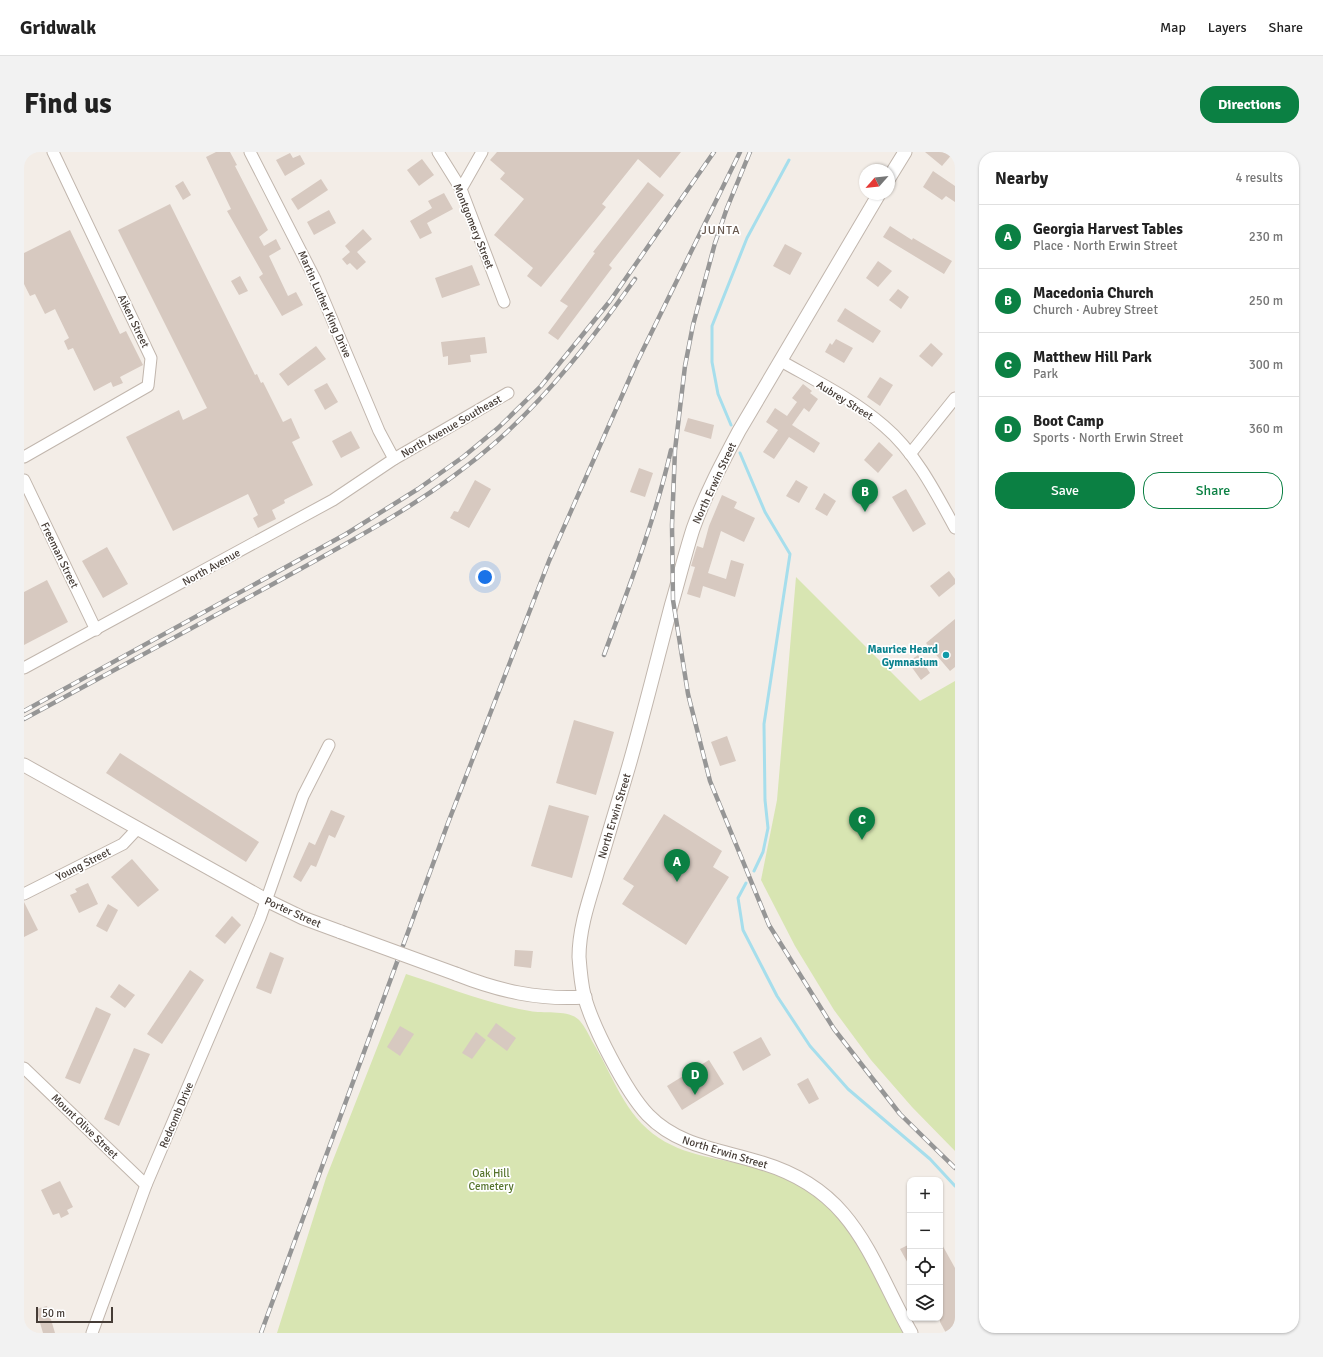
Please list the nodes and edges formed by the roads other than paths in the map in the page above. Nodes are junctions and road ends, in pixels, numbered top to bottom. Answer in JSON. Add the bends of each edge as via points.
{"nodes":[{"id":1,"x":52,"y":152,"type":"edge"},
{"id":2,"x":250,"y":152,"type":"edge"},
{"id":3,"x":438,"y":152,"type":"edge"},
{"id":4,"x":482,"y":152,"type":"edge"},
{"id":5,"x":905,"y":152,"type":"edge"},
{"id":6,"x":895,"y":168,"type":"edge"},
{"id":7,"x":461,"y":189,"type":"junction"},
{"id":8,"x":875,"y":200,"type":"edge"},
{"id":9,"x":504,"y":302,"type":"dead end"},
{"id":10,"x":781,"y":361,"type":"junction"},
{"id":11,"x":508,"y":392,"type":"dead end"},
{"id":12,"x":955,"y":398,"type":"edge"},
{"id":13,"x":910,"y":454,"type":"junction"},
{"id":14,"x":24,"y":457,"type":"edge"},
{"id":15,"x":394,"y":460,"type":"junction"},
{"id":16,"x":24,"y":480,"type":"edge"},
{"id":17,"x":955,"y":528,"type":"edge"},
{"id":18,"x":96,"y":630,"type":"junction"},
{"id":19,"x":24,"y":668,"type":"edge"},
{"id":20,"x":329,"y":745,"type":"dead end"},
{"id":21,"x":24,"y":765,"type":"edge"},
{"id":22,"x":138,"y":828,"type":"junction"},
{"id":23,"x":24,"y":894,"type":"edge"},
{"id":24,"x":266,"y":900,"type":"junction"},
{"id":25,"x":585,"y":997,"type":"junction"},
{"id":26,"x":24,"y":1068,"type":"edge"},
{"id":27,"x":146,"y":1185,"type":"junction"},
{"id":28,"x":92,"y":1333,"type":"edge"},
{"id":29,"x":911,"y":1333,"type":"edge"}],
"edges":[{"from":1,"to":14,"type":"street","name":"Aiken Street","via":[[151,358],[148,386]]},
{"from":2,"to":15,"type":"street","name":"Martin Luther King Drive","via":[[316,279],[379,431]]},
{"from":3,"to":7,"type":"street","name":"Montgomery Street"},
{"from":4,"to":7,"type":"street"},
{"from":5,"to":6,"type":"street"},
{"from":7,"to":9,"type":"street","name":"Montgomery Street"},
{"from":8,"to":10,"type":"street","name":"North Erwin Street"},
{"from":10,"to":13,"type":"street","name":"Aubrey Street","via":[[862,408],[884,426]]},
{"from":10,"to":25,"type":"street","name":"North Erwin Street","via":[[719,468],[692,530],[631,759],[584,919],[579,957]]},
{"from":11,"to":15,"type":"street","name":"North Avenue Southeast"},
{"from":12,"to":13,"type":"street"},
{"from":13,"to":17,"type":"street","name":"Aubrey Street"},
{"from":15,"to":18,"type":"street","name":"North Avenue","via":[[333,500]]},
{"from":16,"to":18,"type":"street","name":"Freeman Street"},
{"from":18,"to":19,"type":"street","name":"North Avenue"},
{"from":20,"to":24,"type":"street","name":"Redcomb Drive","via":[[303,796]]},
{"from":21,"to":22,"type":"street","name":"Porter Street"},
{"from":22,"to":23,"type":"street","name":"Young Street","via":[[123,844]]},
{"from":22,"to":24,"type":"street","name":"Porter Street"},
{"from":24,"to":25,"type":"street","name":"Porter Street","bridge":true,"via":[[303,918],[486,986],[547,997]]},
{"from":24,"to":27,"type":"street","name":"Redcomb Drive"},
{"from":25,"to":29,"type":"street","name":"North Erwin Street","via":[[620,1073],[648,1115],[666,1131],[684,1140],[707,1149],[772,1166],[822,1192],[847,1217],[867,1245]]},
{"from":26,"to":27,"type":"street","name":"Mount Olive Street"},
{"from":27,"to":28,"type":"street","name":"Redcomb Drive"}]}
